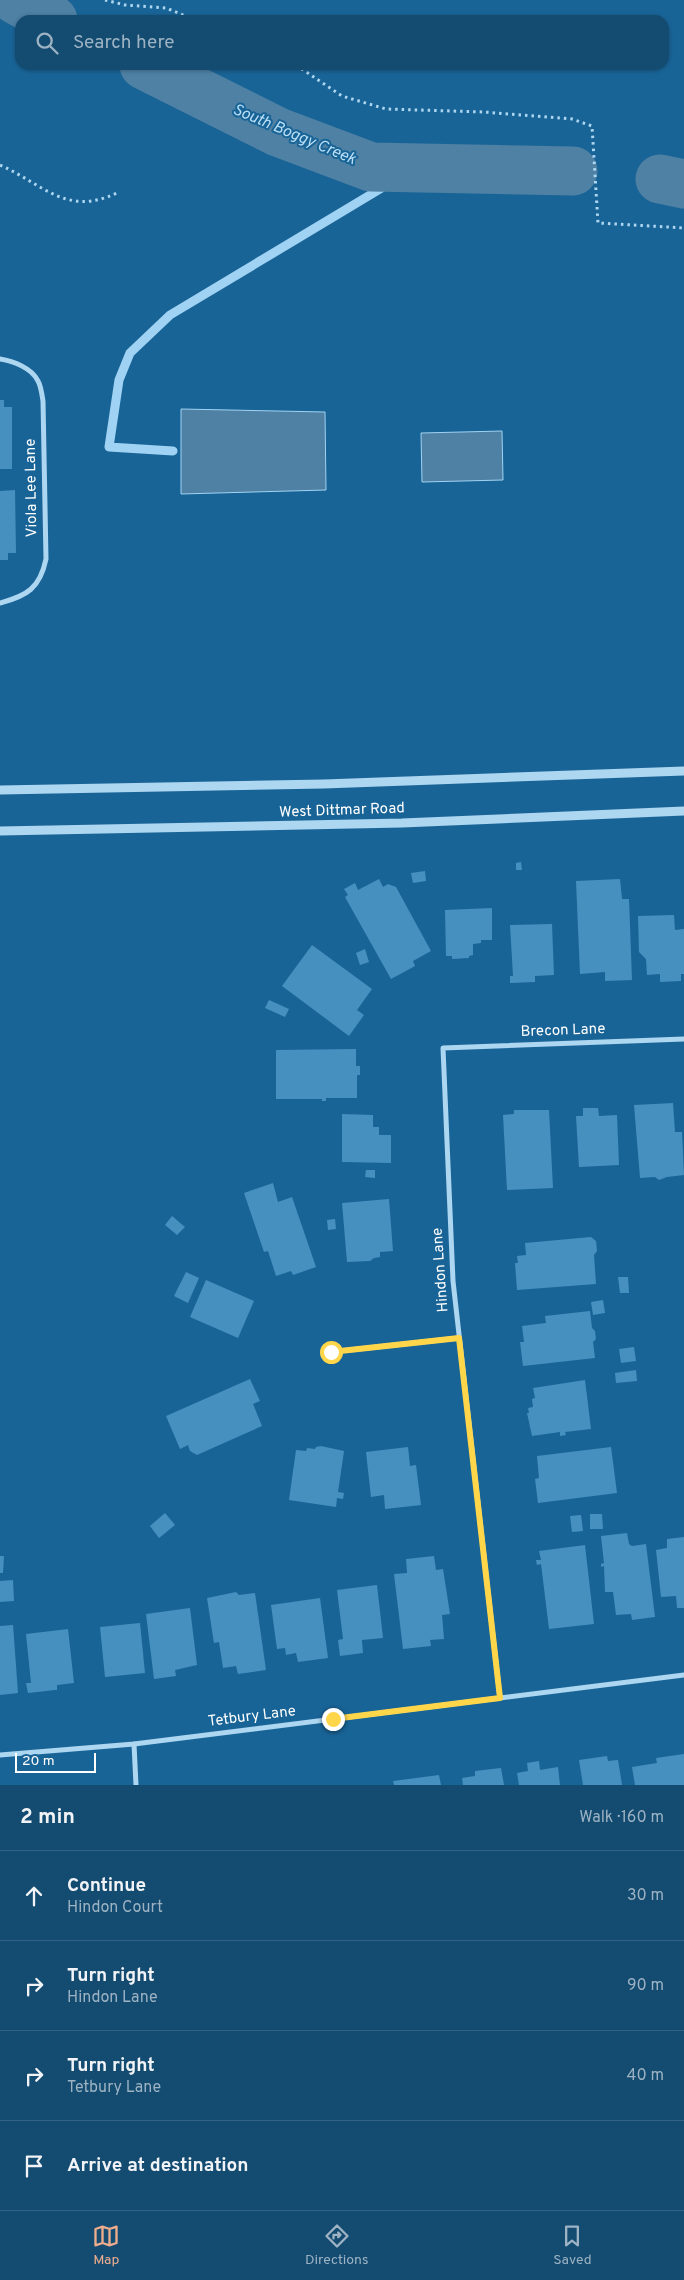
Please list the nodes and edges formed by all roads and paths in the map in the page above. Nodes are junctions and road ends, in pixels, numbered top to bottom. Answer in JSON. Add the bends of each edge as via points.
{"nodes":[{"id":1,"x":105,"y":0,"type":"edge"},
{"id":2,"x":183,"y":15,"type":"edge"},
{"id":3,"x":303,"y":70,"type":"edge"},
{"id":4,"x":0,"y":165,"type":"edge"},
{"id":5,"x":117,"y":194,"type":"dead end"},
{"id":6,"x":684,"y":228,"type":"edge"},
{"id":7,"x":0,"y":359,"type":"edge"},
{"id":8,"x":0,"y":603,"type":"edge"},
{"id":9,"x":684,"y":770,"type":"edge"},
{"id":10,"x":0,"y":790,"type":"edge"},
{"id":11,"x":684,"y":811,"type":"edge"},
{"id":12,"x":0,"y":831,"type":"edge"},
{"id":13,"x":684,"y":1039,"type":"edge"},
{"id":14,"x":443,"y":1048,"type":"joint"},
{"id":15,"x":459,"y":1338,"type":"junction"},
{"id":16,"x":331,"y":1352,"type":"dead end"},
{"id":17,"x":684,"y":1675,"type":"edge"},
{"id":18,"x":500,"y":1698,"type":"junction"},
{"id":19,"x":134,"y":1744,"type":"junction"},
{"id":20,"x":0,"y":1755,"type":"edge"},
{"id":21,"x":136,"y":1785,"type":"edge"}],
"edges":[{"from":1,"to":2,"type":"path","via":[[166,8]]},
{"from":3,"to":6,"type":"path","via":[[342,96],[386,108],[572,119],[592,126],[598,223]]},
{"from":4,"to":5,"type":"path","via":[[70,201],[101,201]]},
{"from":7,"to":8,"type":"street","name":"Viola Lee Lane","via":[[28,369],[38,380],[43,401],[46,560],[43,575],[33,588],[17,599]]},
{"from":9,"to":10,"type":"street","name":"West Dittmar Road","via":[[324,784]]},
{"from":11,"to":12,"type":"street","name":"West Dittmar Road","via":[[402,823]]},
{"from":13,"to":14,"type":"street","name":"Brecon Lane"},
{"from":14,"to":15,"type":"street","name":"Hindon Lane","via":[[452,1272]]},
{"from":15,"to":16,"type":"street"},
{"from":15,"to":18,"type":"street","name":"Hindon Lane"},
{"from":17,"to":18,"type":"street","name":"Tetbury Lane"},
{"from":18,"to":19,"type":"street","name":"Tetbury Lane"},
{"from":19,"to":20,"type":"street","name":"Tetbury Lane"},
{"from":19,"to":21,"type":"street"}]}
